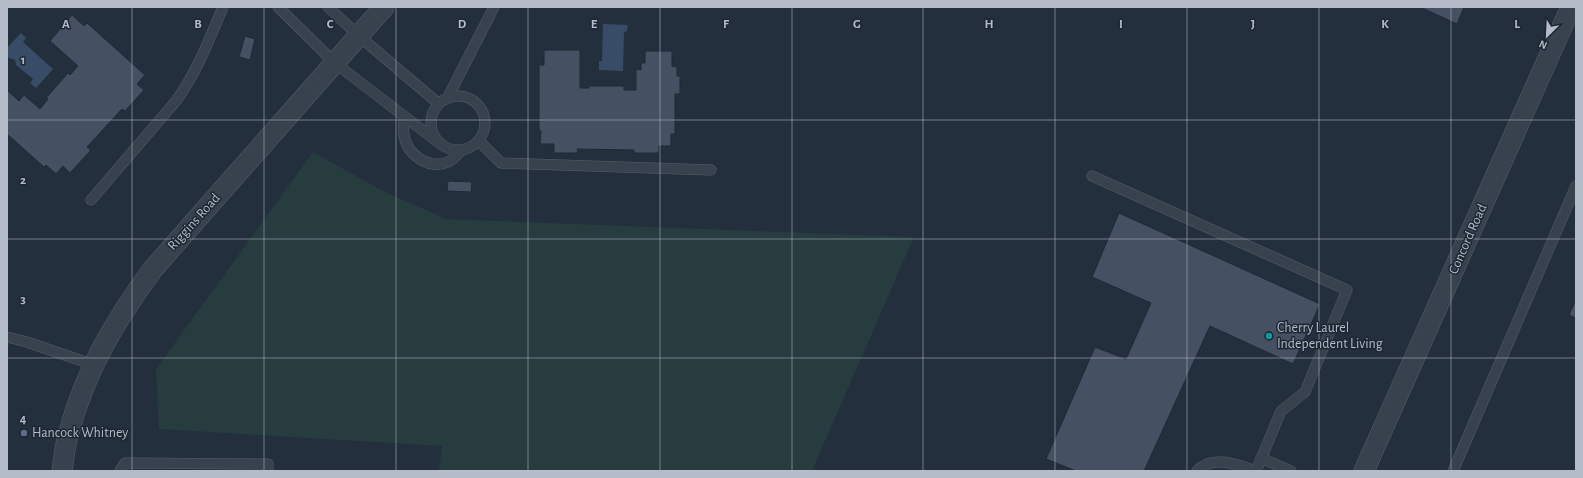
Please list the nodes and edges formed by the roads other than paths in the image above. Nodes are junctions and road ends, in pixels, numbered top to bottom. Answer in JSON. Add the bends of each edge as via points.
{"nodes":[{"id":1,"x":223,"y":7,"type":"edge"},
{"id":2,"x":278,"y":7,"type":"edge"},
{"id":3,"x":328,"y":7,"type":"edge"},
{"id":4,"x":384,"y":7,"type":"edge"},
{"id":5,"x":494,"y":7,"type":"edge"},
{"id":6,"x":1571,"y":7,"type":"edge"},
{"id":7,"x":359,"y":36,"type":"junction"},
{"id":8,"x":335,"y":63,"type":"junction"},
{"id":9,"x":443,"y":101,"type":"junction"},
{"id":10,"x":404,"y":116,"type":"junction"},
{"id":11,"x":478,"y":141,"type":"junction"},
{"id":12,"x":443,"y":146,"type":"junction"},
{"id":13,"x":462,"y":150,"type":"junction"},
{"id":14,"x":711,"y":170,"type":"dead end"},
{"id":15,"x":1092,"y":176,"type":"dead end"},
{"id":16,"x":1576,"y":186,"type":"edge"},
{"id":17,"x":91,"y":200,"type":"dead end"},
{"id":18,"x":7,"y":337,"type":"edge"},
{"id":19,"x":94,"y":365,"type":"junction"},
{"id":20,"x":1261,"y":458,"type":"junction"},
{"id":21,"x":62,"y":471,"type":"edge"},
{"id":22,"x":120,"y":471,"type":"edge"},
{"id":23,"x":268,"y":471,"type":"edge"},
{"id":24,"x":1197,"y":471,"type":"edge"},
{"id":25,"x":1256,"y":471,"type":"edge"},
{"id":26,"x":1291,"y":471,"type":"edge"},
{"id":27,"x":1364,"y":471,"type":"edge"},
{"id":28,"x":1453,"y":471,"type":"edge"}],
"edges":[{"from":1,"to":17,"type":"lane","via":[[201,61],[188,85]]},
{"from":2,"to":8,"type":"lane"},
{"from":3,"to":7,"type":"lane"},
{"from":4,"to":7,"type":"street","name":"Riggins Road"},
{"from":5,"to":9,"type":"lane"},
{"from":6,"to":27,"type":"street","name":"Concord Road"},
{"from":7,"to":8,"type":"street","name":"Riggins Road"},
{"from":7,"to":9,"type":"lane"},
{"from":8,"to":10,"type":"lane"},
{"from":8,"to":19,"type":"street","name":"Riggins Road","via":[[153,269],[126,305]]},
{"from":9,"to":11,"type":"lane","via":[[456,96],[465,97],[479,106],[485,124]]},
{"from":9,"to":12,"type":"lane","via":[[433,113],[431,122],[432,132]]},
{"from":10,"to":12,"type":"lane"},
{"from":10,"to":13,"type":"lane","via":[[404,136],[410,151],[419,158],[430,164],[448,162]]},
{"from":11,"to":13,"type":"lane"},
{"from":11,"to":14,"type":"lane","via":[[501,163]]},
{"from":12,"to":13,"type":"lane"},
{"from":15,"to":20,"type":"lane","via":[[1347,290],[1305,392],[1281,411]]},
{"from":16,"to":28,"type":"lane"},
{"from":18,"to":19,"type":"lane"},
{"from":19,"to":21,"type":"street","name":"Riggins Road","via":[[80,395],[68,433]]},
{"from":20,"to":25,"type":"lane"},
{"from":20,"to":26,"type":"lane"},
{"from":22,"to":23,"type":"lane","via":[[125,463],[268,464]]},
{"from":24,"to":25,"type":"lane","via":[[1211,462],[1226,462]]}]}
